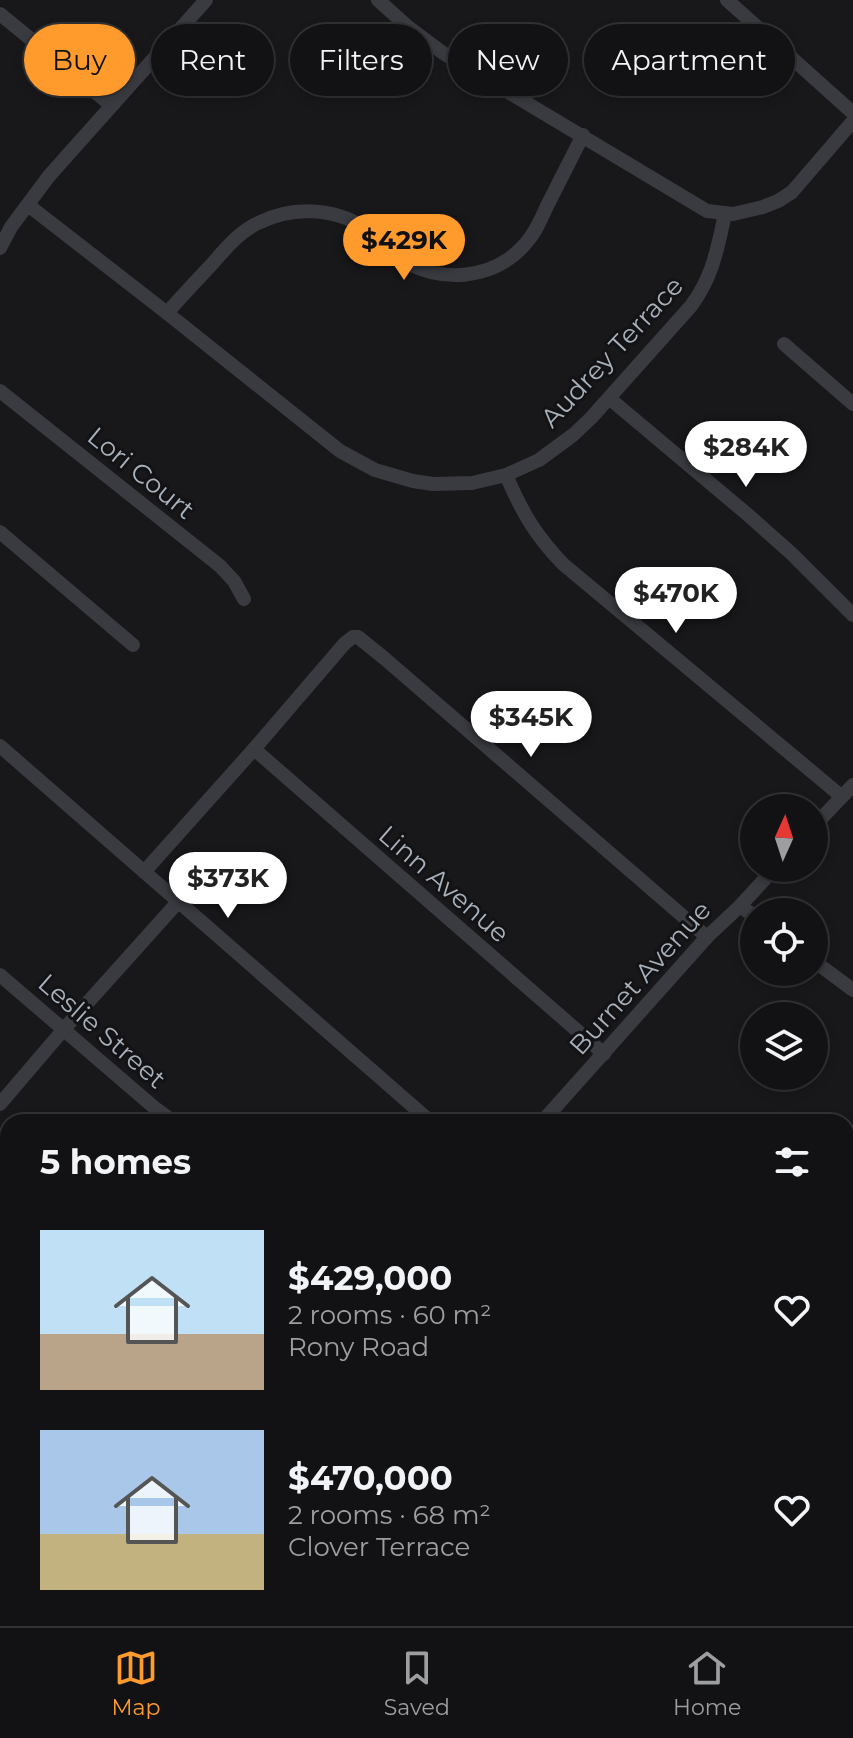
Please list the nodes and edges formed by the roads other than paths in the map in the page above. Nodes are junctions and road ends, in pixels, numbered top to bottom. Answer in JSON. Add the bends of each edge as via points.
{"nodes":[{"id":1,"x":206,"y":0,"type":"edge"},
{"id":2,"x":378,"y":0,"type":"edge"},
{"id":3,"x":727,"y":0,"type":"edge"},
{"id":4,"x":0,"y":14,"type":"edge"},
{"id":5,"x":111,"y":105,"type":"junction"},
{"id":6,"x":853,"y":113,"type":"edge"},
{"id":7,"x":853,"y":121,"type":"edge"},
{"id":8,"x":583,"y":135,"type":"junction"},
{"id":9,"x":28,"y":205,"type":"junction"},
{"id":10,"x":725,"y":214,"type":"junction"},
{"id":11,"x":6,"y":222,"type":"edge"},
{"id":12,"x":0,"y":248,"type":"edge"},
{"id":13,"x":167,"y":313,"type":"junction"},
{"id":14,"x":784,"y":344,"type":"dead end"},
{"id":15,"x":0,"y":391,"type":"edge"},
{"id":16,"x":609,"y":398,"type":"junction"},
{"id":17,"x":853,"y":404,"type":"edge"},
{"id":18,"x":506,"y":475,"type":"junction"},
{"id":19,"x":0,"y":532,"type":"edge"},
{"id":20,"x":244,"y":599,"type":"dead end"},
{"id":21,"x":853,"y":615,"type":"edge"},
{"id":22,"x":133,"y":645,"type":"dead end"},
{"id":23,"x":0,"y":746,"type":"edge"},
{"id":24,"x":254,"y":749,"type":"junction"},
{"id":25,"x":853,"y":785,"type":"edge"},
{"id":26,"x":841,"y":796,"type":"junction"},
{"id":27,"x":828,"y":810,"type":"edge"},
{"id":28,"x":144,"y":872,"type":"junction"},
{"id":29,"x":762,"y":882,"type":"edge"},
{"id":30,"x":747,"y":898,"type":"edge"},
{"id":31,"x":178,"y":902,"type":"junction"},
{"id":32,"x":740,"y":906,"type":"edge"},
{"id":33,"x":707,"y":937,"type":"junction"},
{"id":34,"x":828,"y":971,"type":"edge"},
{"id":35,"x":0,"y":975,"type":"edge"},
{"id":36,"x":853,"y":990,"type":"edge"},
{"id":37,"x":64,"y":1029,"type":"junction"},
{"id":38,"x":604,"y":1054,"type":"junction"},
{"id":39,"x":0,"y":1104,"type":"edge"},
{"id":40,"x":163,"y":1114,"type":"edge"},
{"id":41,"x":422,"y":1114,"type":"edge"},
{"id":42,"x":549,"y":1114,"type":"edge"}],
"edges":[{"from":1,"to":5,"type":"street"},
{"from":2,"to":8,"type":"street","via":[[443,53]]},
{"from":3,"to":6,"type":"street"},
{"from":4,"to":5,"type":"street"},
{"from":5,"to":9,"type":"street"},
{"from":7,"to":10,"type":"street","via":[[792,192],[763,207]]},
{"from":8,"to":10,"type":"street","via":[[707,211]]},
{"from":8,"to":13,"type":"street","via":[[533,234],[495,267],[466,275],[427,272],[400,259],[354,222],[323,212],[290,212],[240,235]]},
{"from":9,"to":11,"type":"street"},
{"from":9,"to":13,"type":"street","name":"Audrey Terrace"},
{"from":10,"to":16,"type":"street","name":"Audrey Terrace","via":[[715,261],[701,292]]},
{"from":11,"to":12,"type":"street"},
{"from":13,"to":18,"type":"street","name":"Audrey Terrace","via":[[357,461],[433,484]]},
{"from":14,"to":17,"type":"street"},
{"from":15,"to":20,"type":"street","name":"Lori Court","via":[[220,566]]},
{"from":16,"to":18,"type":"street","name":"Audrey Terrace","via":[[557,448]]},
{"from":16,"to":21,"type":"street","via":[[759,524]]},
{"from":18,"to":26,"type":"street","via":[[529,523],[563,564]]},
{"from":19,"to":22,"type":"street"},
{"from":23,"to":28,"type":"street"},
{"from":24,"to":28,"type":"street"},
{"from":24,"to":33,"type":"street","via":[[345,643],[358,637]]},
{"from":24,"to":38,"type":"street","name":"Linn Avenue"},
{"from":25,"to":26,"type":"street"},
{"from":26,"to":27,"type":"street"},
{"from":28,"to":31,"type":"street"},
{"from":29,"to":30,"type":"street","name":"Burnet Avenue"},
{"from":31,"to":37,"type":"street"},
{"from":31,"to":41,"type":"street"},
{"from":32,"to":33,"type":"street","name":"Burnet Avenue"},
{"from":33,"to":38,"type":"street","name":"Burnet Avenue"},
{"from":34,"to":36,"type":"street"},
{"from":35,"to":37,"type":"street","name":"Leslie Street"},
{"from":37,"to":39,"type":"street"},
{"from":37,"to":40,"type":"street","name":"Leslie Street"},
{"from":38,"to":42,"type":"street","name":"Burnet Avenue"}]}
